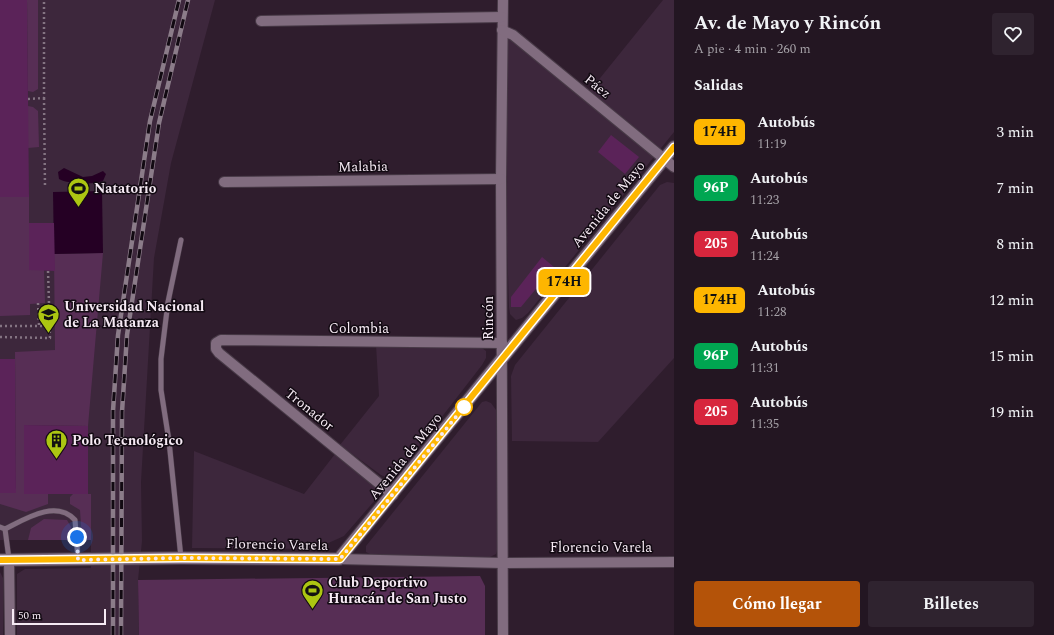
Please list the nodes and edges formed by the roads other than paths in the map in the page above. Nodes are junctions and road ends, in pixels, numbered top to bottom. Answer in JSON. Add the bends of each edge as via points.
{"nodes":[{"id":1,"x":503,"y":0,"type":"edge"},
{"id":2,"x":502,"y":17,"type":"junction"},
{"id":3,"x":261,"y":21,"type":"dead end"},
{"id":4,"x":502,"y":30,"type":"junction"},
{"id":5,"x":674,"y":147,"type":"edge"},
{"id":6,"x":664,"y":159,"type":"junction"},
{"id":7,"x":674,"y":167,"type":"edge"},
{"id":8,"x":501,"y":179,"type":"junction"},
{"id":9,"x":224,"y":182,"type":"dead end"},
{"id":10,"x":181,"y":240,"type":"dead end"},
{"id":11,"x":216,"y":343,"type":"joint"},
{"id":12,"x":502,"y":343,"type":"junction"},
{"id":13,"x":502,"y":360,"type":"junction"},
{"id":14,"x":393,"y":495,"type":"junction"},
{"id":15,"x":2,"y":528,"type":"edge"},
{"id":16,"x":182,"y":558,"type":"junction"},
{"id":17,"x":5,"y":559,"type":"edge"},
{"id":18,"x":340,"y":559,"type":"junction"},
{"id":19,"x":78,"y":560,"type":"junction"},
{"id":20,"x":674,"y":562,"type":"edge"},
{"id":21,"x":502,"y":563,"type":"junction"},
{"id":22,"x":10,"y":635,"type":"edge"},
{"id":23,"x":503,"y":635,"type":"edge"}],
"edges":[{"from":1,"to":2,"type":"street","name":"Rincón"},
{"from":2,"to":3,"type":"street"},
{"from":2,"to":4,"type":"street","name":"Rincón"},
{"from":4,"to":6,"type":"street","name":"Páez","via":[[512,35]]},
{"from":4,"to":8,"type":"street","name":"Rincón"},
{"from":5,"to":6,"type":"main road","name":"Avenida de Mayo"},
{"from":6,"to":7,"type":"street","name":"Páez"},
{"from":6,"to":13,"type":"main road","name":"Avenida de Mayo"},
{"from":8,"to":9,"type":"street","name":"Malabia"},
{"from":8,"to":12,"type":"street","name":"Rincón"},
{"from":10,"to":16,"type":"lane","via":[[168,302],[161,390]]},
{"from":11,"to":12,"type":"street","name":"Colombia","via":[[229,340]]},
{"from":11,"to":14,"type":"street","name":"Tronador","via":[[219,353]]},
{"from":12,"to":13,"type":"street","name":"Rincón"},
{"from":13,"to":14,"type":"main road","name":"Avenida de Mayo"},
{"from":13,"to":21,"type":"street","name":"Rincón"},
{"from":14,"to":18,"type":"main road","name":"Avenida de Mayo"},
{"from":15,"to":17,"type":"lane"},
{"from":15,"to":19,"type":"lane","via":[[41,513],[64,512],[75,520]]},
{"from":16,"to":18,"type":"main road","name":"Florencio Varela"},
{"from":16,"to":19,"type":"main road","name":"Florencio Varela"},
{"from":17,"to":19,"type":"main road","name":"Florencio Varela"},
{"from":17,"to":22,"type":"street"},
{"from":18,"to":21,"type":"street","name":"Florencio Varela"},
{"from":20,"to":21,"type":"street","name":"Florencio Varela"},
{"from":21,"to":23,"type":"street","name":"Rincón"}]}
